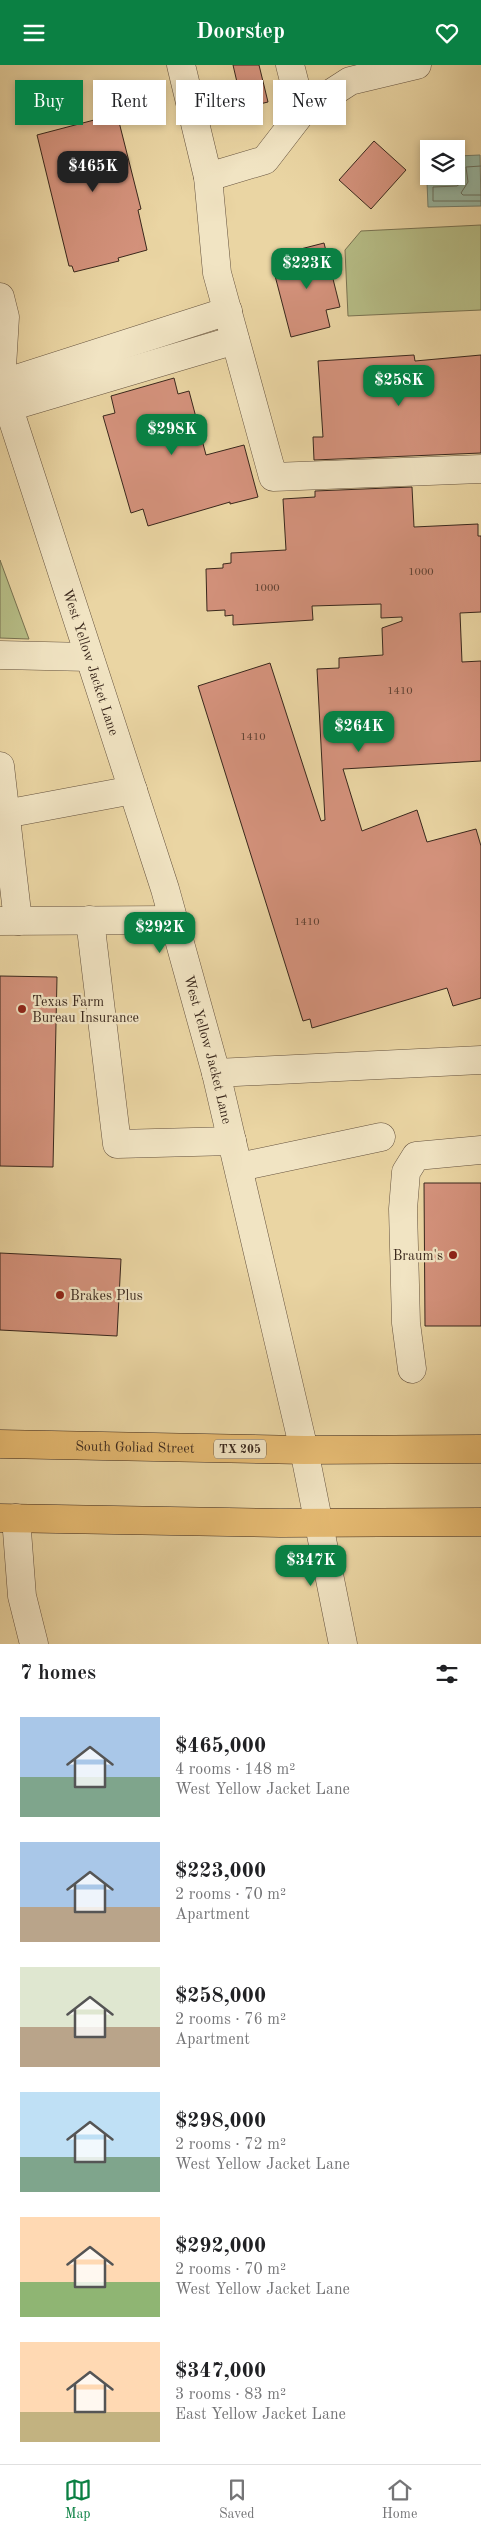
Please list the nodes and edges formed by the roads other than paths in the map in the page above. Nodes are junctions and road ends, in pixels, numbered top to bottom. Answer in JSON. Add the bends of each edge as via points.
{"nodes":[{"id":1,"x":182,"y":65,"type":"edge"},
{"id":2,"x":290,"y":65,"type":"edge"},
{"id":3,"x":417,"y":65,"type":"edge"},
{"id":4,"x":294,"y":80,"type":"edge"},
{"id":5,"x":346,"y":84,"type":"edge"},
{"id":6,"x":292,"y":125,"type":"edge"},
{"id":7,"x":208,"y":177,"type":"junction"},
{"id":8,"x":0,"y":297,"type":"edge"},
{"id":9,"x":228,"y":311,"type":"junction"},
{"id":10,"x":235,"y":340,"type":"junction"},
{"id":11,"x":3,"y":391,"type":"edge"},
{"id":12,"x":481,"y":469,"type":"edge"},
{"id":13,"x":0,"y":655,"type":"edge"},
{"id":14,"x":89,"y":657,"type":"junction"},
{"id":15,"x":0,"y":765,"type":"edge"},
{"id":16,"x":133,"y":790,"type":"junction"},
{"id":17,"x":5,"y":814,"type":"junction"},
{"id":18,"x":90,"y":920,"type":"junction"},
{"id":19,"x":172,"y":920,"type":"junction"},
{"id":20,"x":9,"y":921,"type":"edge"},
{"id":21,"x":481,"y":1060,"type":"edge"},
{"id":22,"x":216,"y":1073,"type":"junction"},
{"id":23,"x":381,"y":1137,"type":"dead end"},
{"id":24,"x":481,"y":1150,"type":"edge"},
{"id":25,"x":235,"y":1154,"type":"junction"},
{"id":26,"x":412,"y":1369,"type":"dead end"},
{"id":27,"x":0,"y":1444,"type":"edge"},
{"id":28,"x":481,"y":1449,"type":"edge"},
{"id":29,"x":304,"y":1450,"type":"junction"},
{"id":30,"x":8,"y":1518,"type":"edge"},
{"id":31,"x":320,"y":1523,"type":"junction"},
{"id":32,"x":481,"y":1523,"type":"edge"},
{"id":33,"x":34,"y":1644,"type":"edge"},
{"id":34,"x":343,"y":1644,"type":"edge"}],
"edges":[{"from":1,"to":7,"type":"street"},
{"from":2,"to":4,"type":"street"},
{"from":3,"to":5,"type":"street"},
{"from":6,"to":7,"type":"street","via":[[265,160]]},
{"from":7,"to":9,"type":"street","via":[[217,273]]},
{"from":8,"to":11,"type":"street","name":"West Yellow Jacket Lane","via":[[5,317]]},
{"from":9,"to":10,"type":"street"},
{"from":9,"to":11,"type":"street"},
{"from":10,"to":11,"type":"street"},
{"from":10,"to":12,"type":"street","via":[[273,477]]},
{"from":11,"to":14,"type":"street","name":"West Yellow Jacket Lane"},
{"from":13,"to":14,"type":"street"},
{"from":14,"to":16,"type":"street","name":"West Yellow Jacket Lane"},
{"from":15,"to":17,"type":"street"},
{"from":16,"to":17,"type":"street"},
{"from":16,"to":19,"type":"street","name":"West Yellow Jacket Lane"},
{"from":17,"to":20,"type":"street"},
{"from":18,"to":19,"type":"street"},
{"from":18,"to":20,"type":"street"},
{"from":18,"to":25,"type":"street","via":[[117,1144]]},
{"from":19,"to":22,"type":"street","name":"West Yellow Jacket Lane"},
{"from":21,"to":22,"type":"street"},
{"from":22,"to":25,"type":"street","name":"West Yellow Jacket Lane"},
{"from":23,"to":25,"type":"street"},
{"from":24,"to":26,"type":"street","via":[[416,1156],[406,1172],[403,1209],[406,1314]]},
{"from":25,"to":29,"type":"street","name":"West Yellow Jacket Lane"},
{"from":27,"to":29,"type":"main road","name":"South Goliad Street","number":"TX 205"},
{"from":28,"to":29,"type":"main road","name":"South Goliad Street","number":"TX 205"},
{"from":29,"to":31,"type":"street","name":"West Yellow Jacket Lane"},
{"from":30,"to":31,"type":"main road"},
{"from":30,"to":33,"type":"street"},
{"from":31,"to":32,"type":"main road"},
{"from":31,"to":34,"type":"street","name":"West Yellow Jacket Lane"}]}
